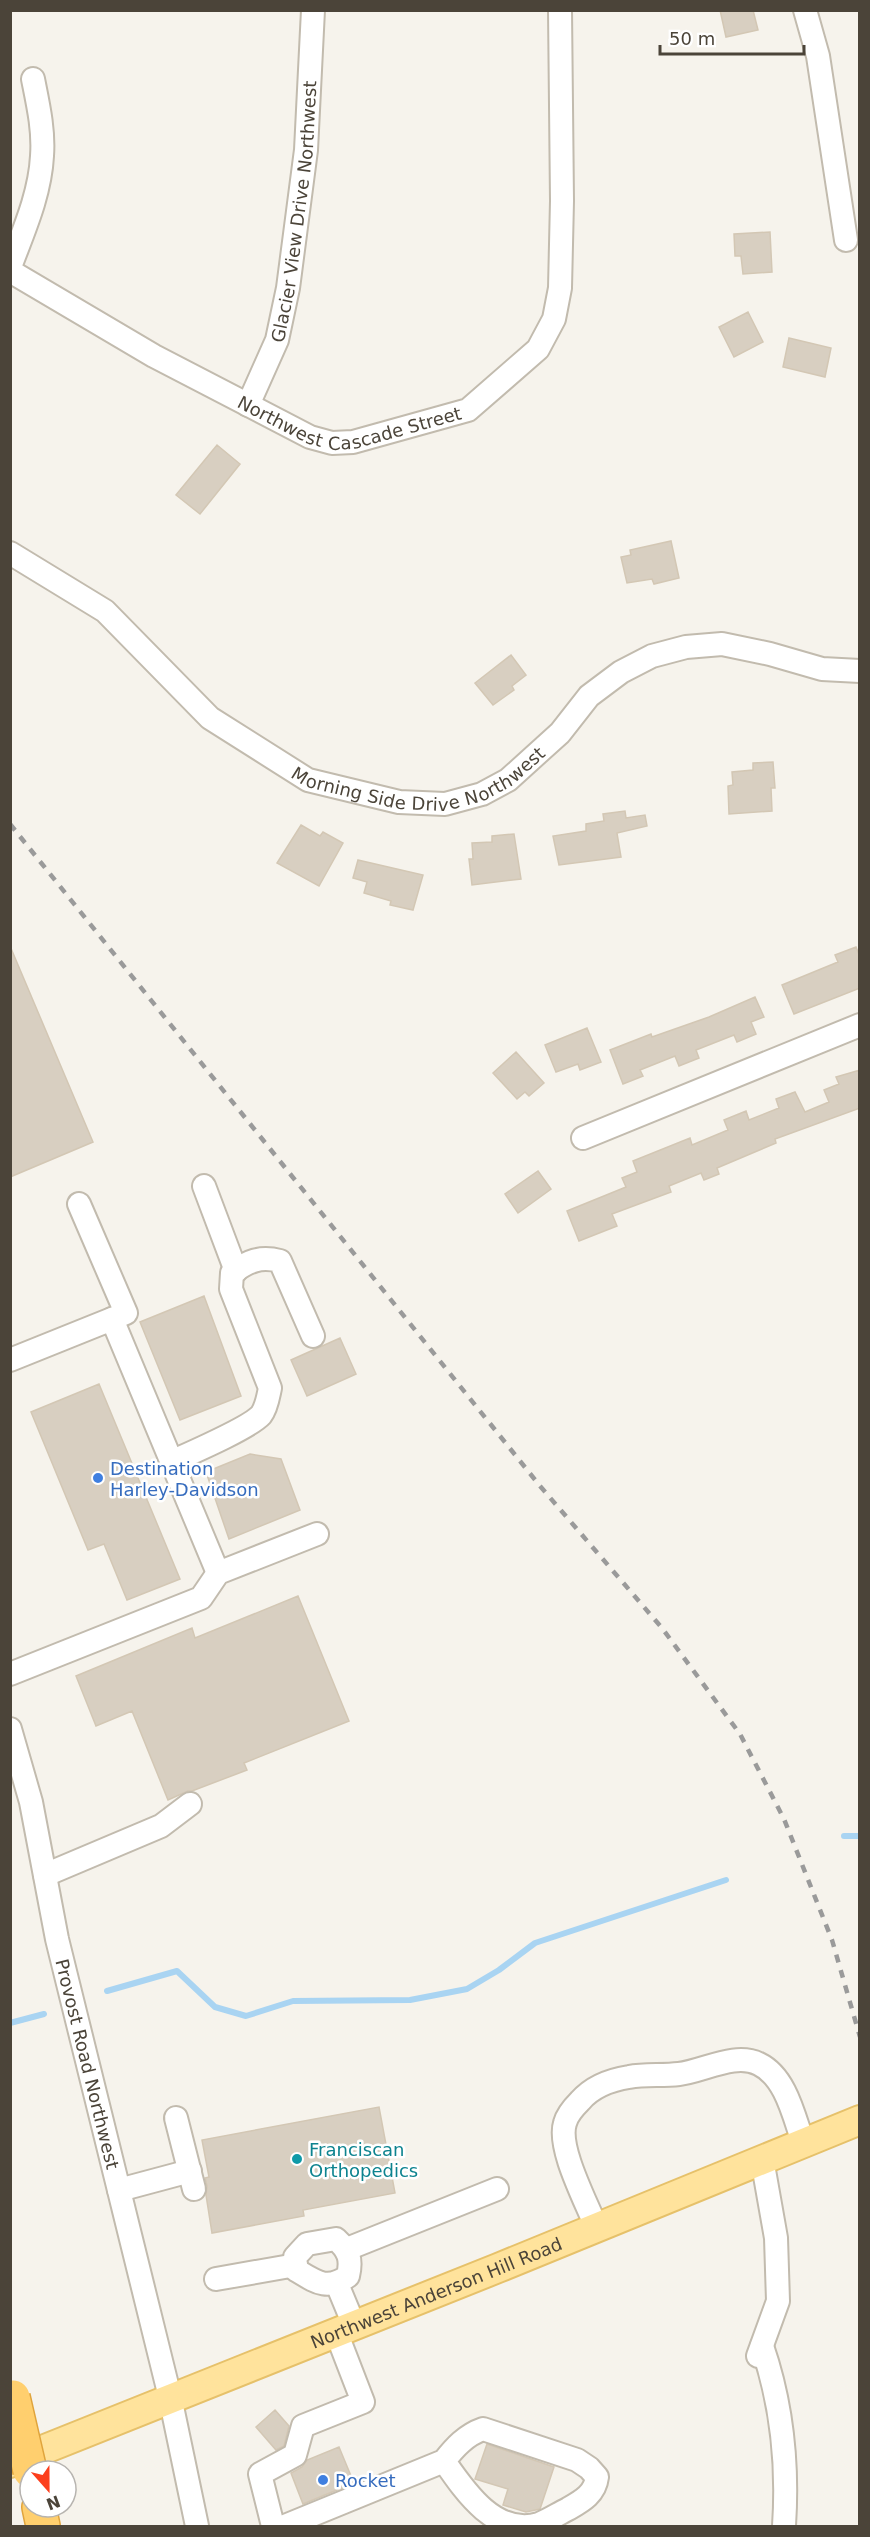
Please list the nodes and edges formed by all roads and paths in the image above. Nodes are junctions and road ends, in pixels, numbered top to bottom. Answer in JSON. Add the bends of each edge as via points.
{"nodes":[{"id":1,"x":313,"y":10,"type":"edge"},
{"id":2,"x":560,"y":10,"type":"edge"},
{"id":3,"x":805,"y":10,"type":"edge"},
{"id":4,"x":33,"y":79,"type":"dead end"},
{"id":5,"x":846,"y":240,"type":"dead end"},
{"id":6,"x":10,"y":269,"type":"edge"},
{"id":7,"x":248,"y":405,"type":"junction"},
{"id":8,"x":10,"y":553,"type":"edge"},
{"id":9,"x":860,"y":670,"type":"edge"},
{"id":10,"x":860,"y":1025,"type":"edge"},
{"id":11,"x":583,"y":1138,"type":"dead end"},
{"id":12,"x":204,"y":1186,"type":"dead end"},
{"id":13,"x":79,"y":1204,"type":"dead end"},
{"id":14,"x":236,"y":1271,"type":"junction"},
{"id":15,"x":112,"y":1319,"type":"junction"},
{"id":16,"x":313,"y":1336,"type":"dead end"},
{"id":17,"x":12,"y":1355,"type":"edge"},
{"id":18,"x":171,"y":1462,"type":"junction"},
{"id":19,"x":317,"y":1534,"type":"dead end"},
{"id":20,"x":218,"y":1573,"type":"junction"},
{"id":21,"x":10,"y":1674,"type":"edge"},
{"id":22,"x":10,"y":1729,"type":"edge"},
{"id":23,"x":190,"y":1804,"type":"dead end"},
{"id":24,"x":45,"y":1875,"type":"junction"},
{"id":25,"x":176,"y":2118,"type":"dead end"},
{"id":26,"x":860,"y":2120,"type":"edge"},
{"id":27,"x":803,"y":2142,"type":"junction"},
{"id":28,"x":762,"y":2159,"type":"junction"},
{"id":29,"x":497,"y":2189,"type":"dead end"},
{"id":30,"x":119,"y":2190,"type":"junction"},
{"id":31,"x":596,"y":2227,"type":"junction"},
{"id":32,"x":347,"y":2249,"type":"junction"},
{"id":33,"x":296,"y":2265,"type":"junction"},
{"id":34,"x":216,"y":2279,"type":"dead end"},
{"id":35,"x":337,"y":2284,"type":"junction"},
{"id":36,"x":345,"y":2328,"type":"junction"},
{"id":37,"x":12,"y":2391,"type":"edge"},
{"id":38,"x":170,"y":2397,"type":"junction"},
{"id":39,"x":27,"y":2459,"type":"edge"},
{"id":40,"x":444,"y":2461,"type":"junction"},
{"id":41,"x":10,"y":2463,"type":"edge"},
{"id":42,"x":197,"y":2526,"type":"edge"},
{"id":43,"x":273,"y":2526,"type":"edge"},
{"id":44,"x":285,"y":2526,"type":"edge"},
{"id":45,"x":784,"y":2526,"type":"edge"}],
"edges":[{"from":1,"to":7,"type":"street","name":"Glacier View Drive Northwest","via":[[306,150],[288,288],[277,340]]},
{"from":2,"to":7,"type":"street","name":"Northwest Cascade Street","via":[[560,288],[554,318],[538,349],[468,410],[353,442],[332,443],[310,437]]},
{"from":3,"to":5,"type":"street","via":[[818,56]]},
{"from":4,"to":6,"type":"street","via":[[40,112],[42,157],[33,206]]},
{"from":6,"to":7,"type":"street","name":"Northwest Cascade Street","via":[[154,356]]},
{"from":8,"to":9,"type":"street","name":"Morning Side Drive Northwest","via":[[105,611],[210,718],[308,780],[399,802],[445,804],[482,794],[508,780],[560,733],[589,696],[621,672],[652,656],[686,647],[722,644],[822,669]]},
{"from":10,"to":11,"type":"street"},
{"from":12,"to":14,"type":"street"},
{"from":13,"to":15,"type":"street","via":[[126,1313]]},
{"from":14,"to":16,"type":"street","via":[[248,1262],[266,1258],[280,1262]]},
{"from":14,"to":18,"type":"street","via":[[232,1274],[231,1289],[270,1388],[267,1404],[260,1416],[241,1428]]},
{"from":15,"to":17,"type":"street"},
{"from":15,"to":18,"type":"street"},
{"from":18,"to":20,"type":"street"},
{"from":19,"to":20,"type":"street"},
{"from":20,"to":21,"type":"street","via":[[201,1598]]},
{"from":22,"to":24,"type":"street","name":"Provost Road Northwest","via":[[31,1802]]},
{"from":23,"to":24,"type":"street","via":[[161,1826]]},
{"from":24,"to":30,"type":"street","name":"Provost Road Northwest"},
{"from":25,"to":30,"type":"street","via":[[192,2180]]},
{"from":26,"to":27,"type":"main road","name":"Northwest Anderson Hill Road"},
{"from":27,"to":28,"type":"main road","name":"Northwest Anderson Hill Road"},
{"from":27,"to":31,"type":"street","via":[[772,2074],[760,2064],[746,2060],[678,2074],[628,2077],[599,2086],[573,2109],[564,2124],[563,2138]]},
{"from":28,"to":31,"type":"main road","name":"Northwest Anderson Hill Road"},
{"from":28,"to":45,"type":"street","via":[[776,2238],[778,2301],[760,2351],[773,2377],[779,2408],[786,2495]]},
{"from":29,"to":32,"type":"street"},
{"from":30,"to":38,"type":"street","name":"Provost Road Northwest"},
{"from":31,"to":36,"type":"main road","name":"Northwest Anderson Hill Road"},
{"from":32,"to":33,"type":"street","via":[[336,2239],[307,2244],[295,2257]]},
{"from":32,"to":35,"type":"street","via":[[351,2262],[348,2276]]},
{"from":33,"to":34,"type":"street"},
{"from":33,"to":35,"type":"street","via":[[296,2270],[319,2283]]},
{"from":35,"to":36,"type":"street"},
{"from":36,"to":38,"type":"main road","name":"Northwest Anderson Hill Road"},
{"from":36,"to":43,"type":"street","via":[[363,2403],[303,2426],[295,2455],[260,2474]]},
{"from":37,"to":39,"type":"highway","bridge":true},
{"from":38,"to":41,"type":"main road","name":"Northwest Anderson Hill Road"},
{"from":38,"to":42,"type":"street","name":"Provost Road Northwest"},
{"from":40,"to":40,"type":"street","via":[[489,2517],[514,2526],[537,2525],[585,2500],[596,2486],[597,2477],[577,2460],[483,2428],[457,2445]]},
{"from":40,"to":44,"type":"street"}]}
